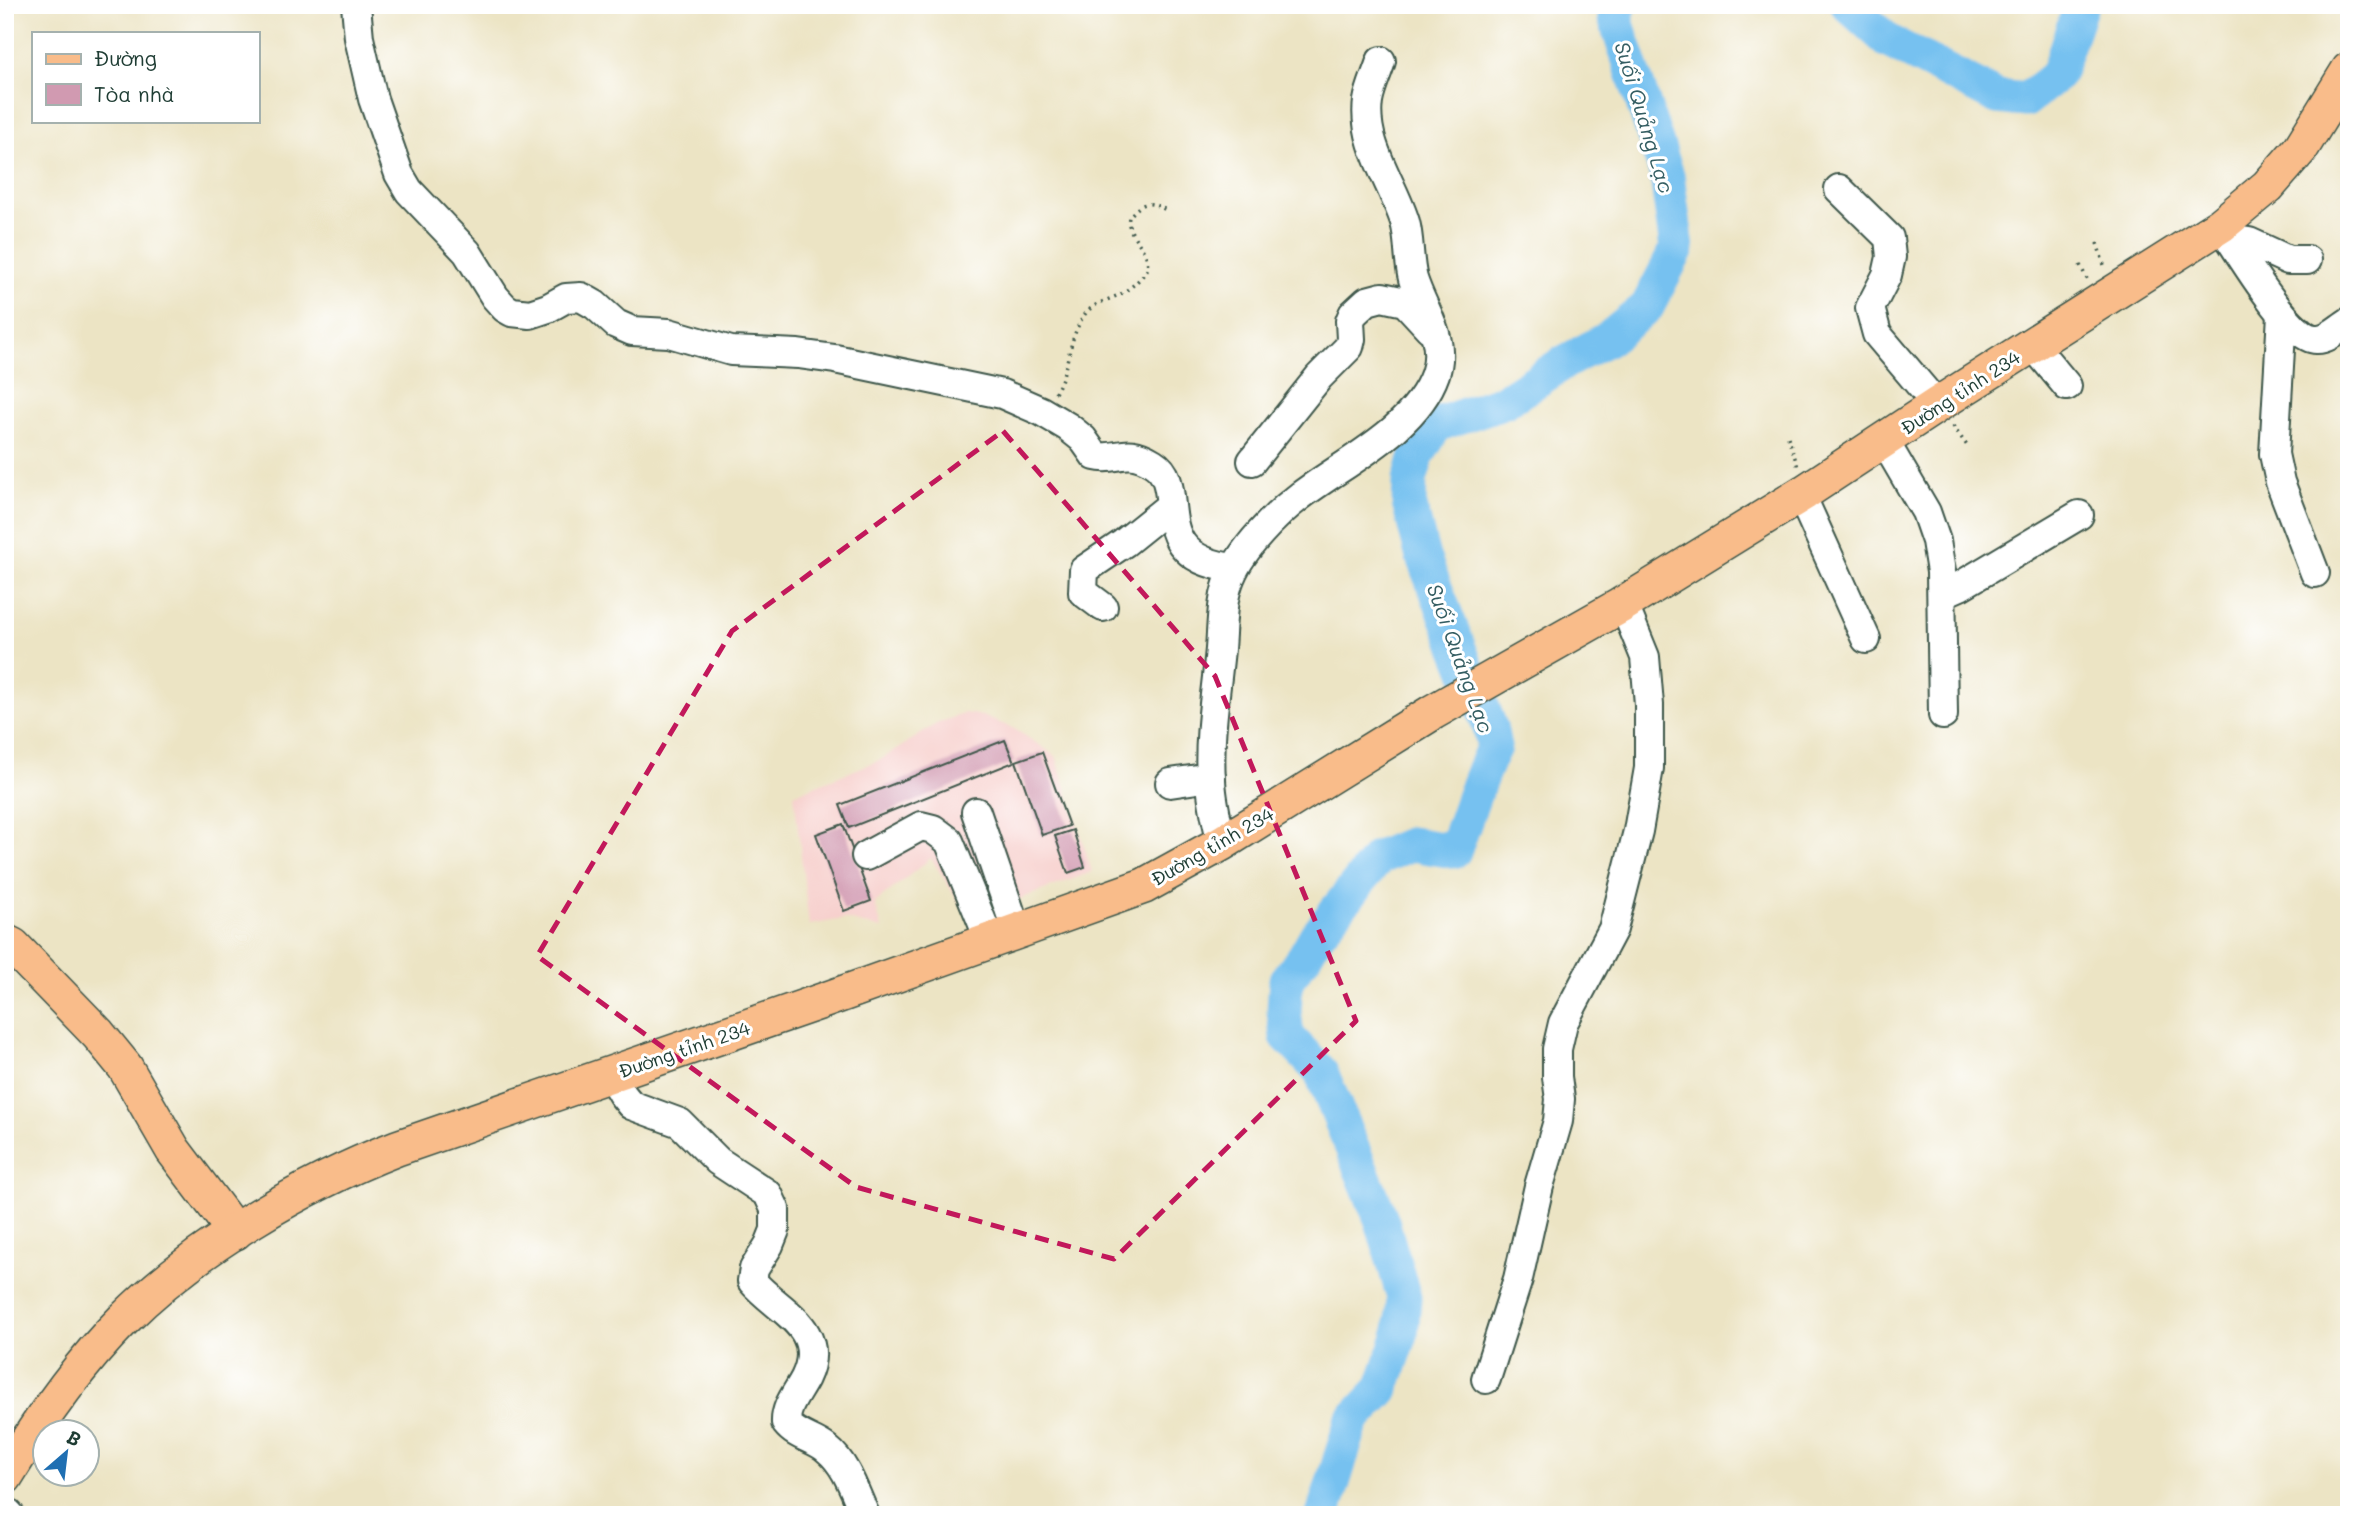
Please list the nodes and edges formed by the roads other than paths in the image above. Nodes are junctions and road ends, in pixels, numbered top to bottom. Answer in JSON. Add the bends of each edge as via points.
{"nodes":[{"id":1,"x":356,"y":5,"type":"edge"},
{"id":2,"x":1381,"y":61,"type":"dead end"},
{"id":3,"x":2349,"y":69,"type":"edge"},
{"id":4,"x":1839,"y":189,"type":"dead end"},
{"id":5,"x":2227,"y":235,"type":"junction"},
{"id":6,"x":2307,"y":260,"type":"dead end"},
{"id":7,"x":2282,"y":314,"type":"junction"},
{"id":8,"x":2349,"y":321,"type":"edge"},
{"id":9,"x":1435,"y":336,"type":"junction"},
{"id":10,"x":2033,"y":345,"type":"junction"},
{"id":11,"x":2067,"y":386,"type":"dead end"},
{"id":12,"x":1937,"y":405,"type":"junction"},
{"id":13,"x":1885,"y":442,"type":"junction"},
{"id":14,"x":1252,"y":461,"type":"dead end"},
{"id":15,"x":1801,"y":495,"type":"junction"},
{"id":16,"x":1170,"y":506,"type":"junction"},
{"id":17,"x":2079,"y":515,"type":"dead end"},
{"id":18,"x":1234,"y":568,"type":"junction"},
{"id":19,"x":2315,"y":573,"type":"dead end"},
{"id":20,"x":1942,"y":594,"type":"junction"},
{"id":21,"x":1619,"y":606,"type":"junction"},
{"id":22,"x":1103,"y":607,"type":"dead end"},
{"id":23,"x":1866,"y":639,"type":"dead end"},
{"id":24,"x":1944,"y":715,"type":"dead end"},
{"id":25,"x":1211,"y":777,"type":"junction"},
{"id":26,"x":1170,"y":783,"type":"dead end"},
{"id":27,"x":975,"y":813,"type":"dead end"},
{"id":28,"x":1222,"y":843,"type":"junction"},
{"id":29,"x":866,"y":856,"type":"dead end"},
{"id":30,"x":1003,"y":936,"type":"junction"},
{"id":31,"x":5,"y":942,"type":"edge"},
{"id":32,"x":611,"y":1074,"type":"junction"},
{"id":33,"x":235,"y":1232,"type":"junction"},
{"id":34,"x":1486,"y":1379,"type":"dead end"},
{"id":35,"x":11,"y":1454,"type":"edge"},
{"id":36,"x":5,"y":1510,"type":"edge"},
{"id":37,"x":10,"y":1515,"type":"edge"},
{"id":38,"x":865,"y":1515,"type":"edge"}],
"edges":[{"from":1,"to":16,"type":"street","via":[[373,99],[399,174],[409,191],[467,252],[505,308],[530,314],[581,297],[632,331],[669,333],[731,351],[835,359],[1002,394],[1077,433],[1095,456],[1130,453],[1159,467],[1166,476]]},
{"from":2,"to":9,"type":"street","via":[[1368,101],[1369,125],[1404,218],[1413,280]]},
{"from":3,"to":5,"type":"main road","name":"Đường tỉnh 234","via":[[2301,148]]},
{"from":4,"to":12,"type":"street","via":[[1889,238],[1891,257],[1870,308],[1877,334]]},
{"from":5,"to":6,"type":"street","via":[[2288,260]]},
{"from":5,"to":7,"type":"street"},
{"from":5,"to":10,"type":"main road","name":"Đường tỉnh 234"},
{"from":7,"to":8,"type":"street","via":[[2303,335],[2317,340]]},
{"from":7,"to":19,"type":"street","via":[[2274,454]]},
{"from":9,"to":14,"type":"street","via":[[1405,302],[1367,301],[1350,321],[1349,347]]},
{"from":9,"to":18,"type":"street","via":[[1439,353],[1435,375],[1413,412],[1287,506]]},
{"from":10,"to":11,"type":"street"},
{"from":10,"to":12,"type":"main road","name":"Đường tỉnh 234"},
{"from":12,"to":13,"type":"main road","name":"Đường tỉnh 234"},
{"from":13,"to":15,"type":"main road","name":"Đường tỉnh 234"},
{"from":13,"to":20,"type":"street","via":[[1926,512],[1936,541]]},
{"from":15,"to":21,"type":"main road","name":"Đường tỉnh 234"},
{"from":15,"to":23,"type":"street"},
{"from":16,"to":18,"type":"street","via":[[1174,528],[1184,545],[1199,558]]},
{"from":16,"to":22,"type":"street","via":[[1084,570],[1083,592]]},
{"from":17,"to":20,"type":"street"},
{"from":18,"to":25,"type":"street","via":[[1225,594]]},
{"from":20,"to":24,"type":"street"},
{"from":21,"to":28,"type":"main road","name":"Đường tỉnh 234","via":[[1433,712]]},
{"from":21,"to":34,"type":"street","via":[[1645,657],[1649,768],[1613,929],[1563,1023],[1557,1049],[1558,1121],[1518,1279]]},
{"from":25,"to":26,"type":"street"},
{"from":25,"to":28,"type":"street"},
{"from":27,"to":30,"type":"street"},
{"from":28,"to":30,"type":"main road","name":"Đường tỉnh 234","via":[[1128,893]]},
{"from":29,"to":30,"type":"street","via":[[921,826],[943,835]]},
{"from":30,"to":32,"type":"main road","name":"Đường tỉnh 234"},
{"from":31,"to":33,"type":"main road","via":[[118,1059],[173,1150]]},
{"from":32,"to":33,"type":"main road","name":"Đường tỉnh 234","via":[[360,1162]]},
{"from":32,"to":38,"type":"street","via":[[631,1105],[680,1123],[718,1161],[762,1188],[773,1201],[775,1230],[752,1281],[796,1320],[809,1340],[810,1352],[809,1369],[788,1407],[786,1423],[830,1451]]},
{"from":33,"to":35,"type":"main road","name":"Đường tỉnh 234","via":[[124,1319]]},
{"from":36,"to":37,"type":"street"}]}
